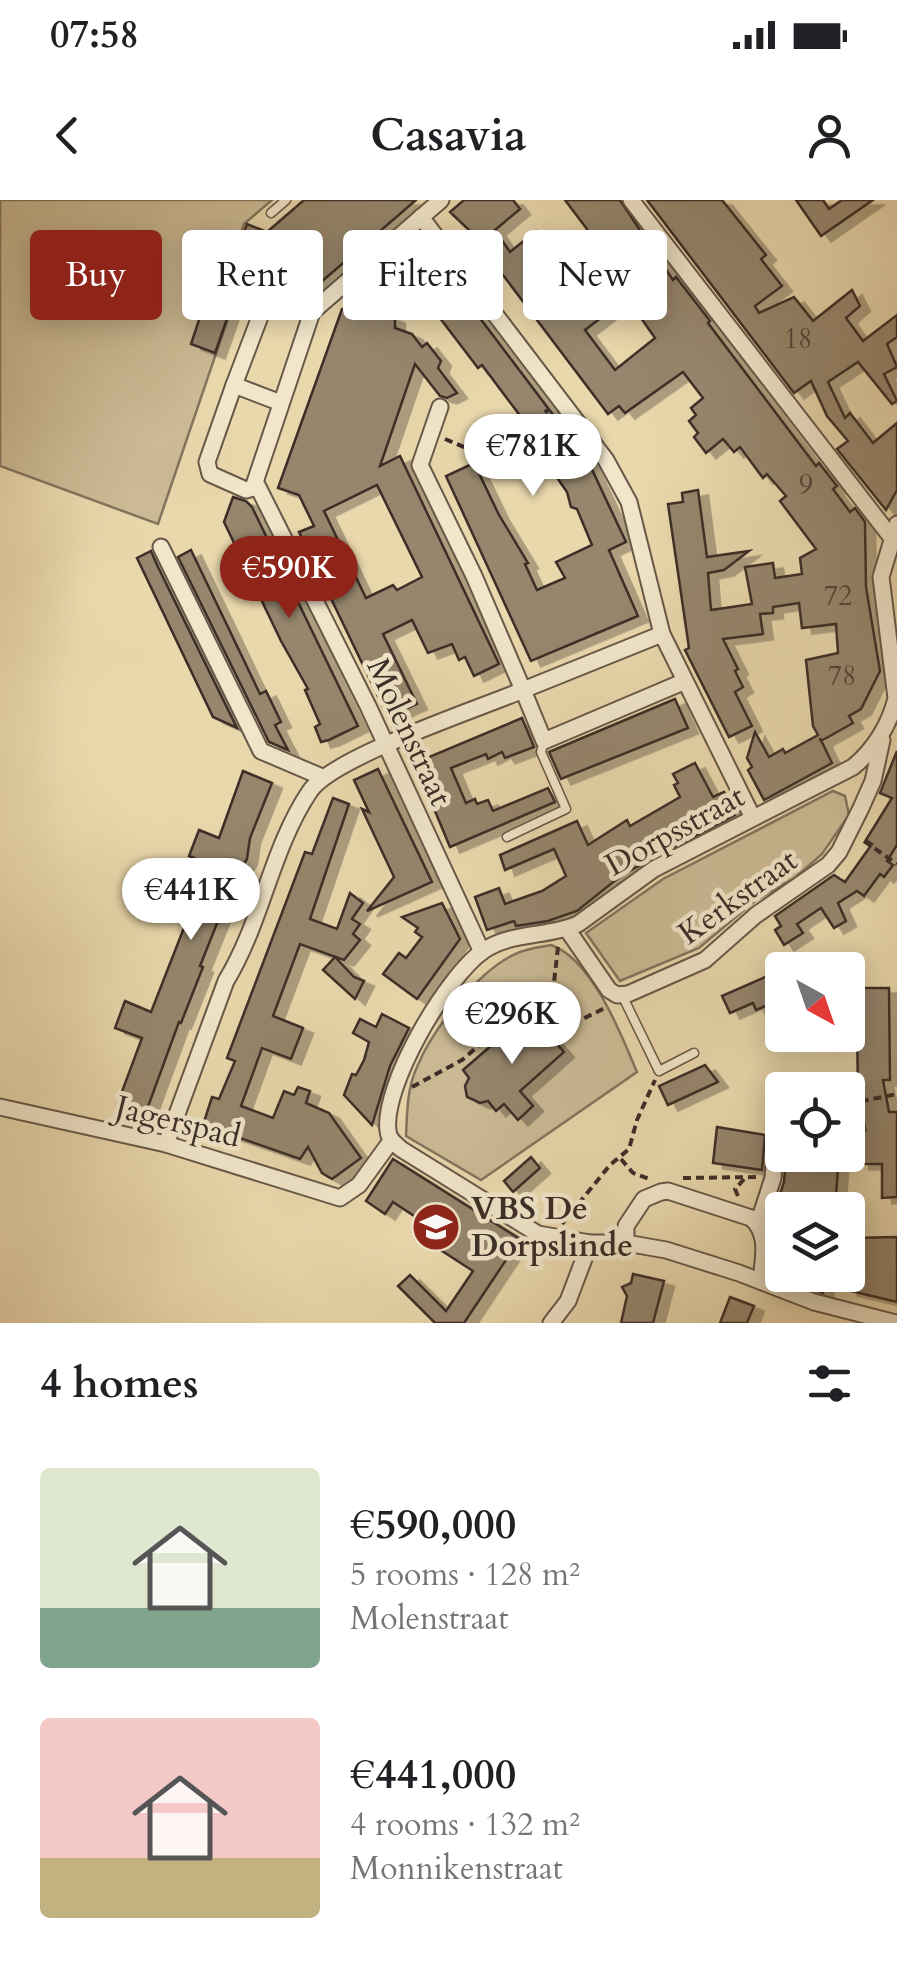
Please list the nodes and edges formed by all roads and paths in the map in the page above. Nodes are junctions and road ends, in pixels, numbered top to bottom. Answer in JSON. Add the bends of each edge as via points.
{"nodes":[{"id":1,"x":286,"y":200,"type":"edge"},
{"id":2,"x":441,"y":200,"type":"edge"},
{"id":3,"x":631,"y":200,"type":"edge"},
{"id":4,"x":271,"y":213,"type":"dead end"},
{"id":5,"x":421,"y":217,"type":"junction"},
{"id":6,"x":323,"y":302,"type":"edge"},
{"id":7,"x":259,"y":320,"type":"edge"},
{"id":8,"x":309,"y":320,"type":"edge"},
{"id":9,"x":234,"y":385,"type":"junction"},
{"id":10,"x":560,"y":401,"type":"junction"},
{"id":11,"x":281,"y":403,"type":"junction"},
{"id":12,"x":440,"y":407,"type":"dead end"},
{"id":13,"x":431,"y":433,"type":"junction"},
{"id":14,"x":256,"y":483,"type":"junction"},
{"id":15,"x":894,"y":530,"type":"edge"},
{"id":16,"x":161,"y":547,"type":"dead end"},
{"id":17,"x":662,"y":634,"type":"junction"},
{"id":18,"x":683,"y":682,"type":"junction"},
{"id":19,"x":523,"y":690,"type":"junction"},
{"id":20,"x":886,"y":726,"type":"junction"},
{"id":21,"x":544,"y":740,"type":"junction"},
{"id":22,"x":386,"y":747,"type":"junction"},
{"id":23,"x":322,"y":777,"type":"junction"},
{"id":24,"x":753,"y":818,"type":"junction"},
{"id":25,"x":850,"y":832,"type":"junction"},
{"id":26,"x":507,"y":837,"type":"dead end"},
{"id":27,"x":897,"y":864,"type":"edge"},
{"id":28,"x":567,"y":929,"type":"junction"},
{"id":29,"x":482,"y":952,"type":"junction"},
{"id":30,"x":622,"y":995,"type":"junction"},
{"id":31,"x":548,"y":1020,"type":"junction"},
{"id":32,"x":694,"y":1053,"type":"dead end"},
{"id":33,"x":659,"y":1071,"type":"junction"},
{"id":34,"x":897,"y":1094,"type":"edge"},
{"id":35,"x":392,"y":1098,"type":"junction"},
{"id":36,"x":865,"y":1101,"type":"edge"},
{"id":37,"x":0,"y":1107,"type":"edge"},
{"id":38,"x":391,"y":1140,"type":"junction"},
{"id":39,"x":166,"y":1144,"type":"junction"},
{"id":40,"x":621,"y":1159,"type":"junction"},
{"id":41,"x":773,"y":1172,"type":"edge"},
{"id":42,"x":730,"y":1177,"type":"junction"},
{"id":43,"x":664,"y":1178,"type":"dead end"},
{"id":44,"x":678,"y":1178,"type":"dead end"},
{"id":45,"x":772,"y":1178,"type":"junction"},
{"id":46,"x":734,"y":1190,"type":"dead end"},
{"id":47,"x":758,"y":1224,"type":"junction"},
{"id":48,"x":557,"y":1238,"type":"junction"},
{"id":49,"x":590,"y":1243,"type":"junction"},
{"id":50,"x":626,"y":1243,"type":"junction"},
{"id":51,"x":761,"y":1281,"type":"junction"},
{"id":52,"x":551,"y":1323,"type":"edge"},
{"id":53,"x":896,"y":1323,"type":"edge"}],
"edges":[{"from":1,"to":4,"type":"lane"},
{"from":2,"to":5,"type":"street"},
{"from":3,"to":15,"type":"street"},
{"from":5,"to":6,"type":"street"},
{"from":5,"to":10,"type":"street"},
{"from":7,"to":9,"type":"street"},
{"from":8,"to":11,"type":"street"},
{"from":9,"to":11,"type":"street"},
{"from":9,"to":14,"type":"street","via":[[208,470],[246,490]]},
{"from":10,"to":13,"type":"path","via":[[502,448],[483,455]]},
{"from":10,"to":17,"type":"street","via":[[630,502]]},
{"from":11,"to":14,"type":"street"},
{"from":12,"to":13,"type":"street"},
{"from":13,"to":19,"type":"street","via":[[420,465]]},
{"from":14,"to":22,"type":"street","name":"Molenstraat"},
{"from":15,"to":20,"type":"street","name":"Dorpsstraat","via":[[881,577],[896,692]]},
{"from":16,"to":23,"type":"street","via":[[261,751]]},
{"from":17,"to":18,"type":"street"},
{"from":17,"to":19,"type":"street"},
{"from":18,"to":21,"type":"street"},
{"from":18,"to":24,"type":"street"},
{"from":19,"to":21,"type":"street"},
{"from":19,"to":22,"type":"street"},
{"from":20,"to":24,"type":"street","name":"Dorpsstraat","via":[[853,767]]},
{"from":20,"to":25,"type":"street","name":"Kerkstraat","via":[[873,781]]},
{"from":21,"to":26,"type":"lane","via":[[541,752],[566,810]]},
{"from":22,"to":23,"type":"street"},
{"from":22,"to":29,"type":"street","name":"Molenstraat"},
{"from":23,"to":39,"type":"street","via":[[290,830],[226,980]]},
{"from":24,"to":28,"type":"street","name":"Dorpsstraat","via":[[654,869]]},
{"from":25,"to":27,"type":"path"},
{"from":25,"to":30,"type":"street","name":"Kerkstraat","via":[[828,865],[705,960]]},
{"from":28,"to":29,"type":"street","name":"Dorpsstraat"},
{"from":28,"to":30,"type":"street","via":[[609,990]]},
{"from":28,"to":31,"type":"path","via":[[558,947]]},
{"from":29,"to":35,"type":"street","via":[[417,1039]]},
{"from":30,"to":31,"type":"path","via":[[548,1036]]},
{"from":30,"to":33,"type":"lane"},
{"from":31,"to":35,"type":"path","via":[[521,1009],[462,1060]]},
{"from":32,"to":33,"type":"lane"},
{"from":33,"to":40,"type":"path"},
{"from":34,"to":36,"type":"path"},
{"from":35,"to":38,"type":"street"},
{"from":37,"to":39,"type":"street","name":"Jagerspad"},
{"from":38,"to":39,"type":"street","name":"Jagerspad","via":[[359,1185],[340,1198]]},
{"from":38,"to":48,"type":"street","via":[[538,1234]]},
{"from":40,"to":43,"type":"path","via":[[632,1173]]},
{"from":40,"to":48,"type":"path"},
{"from":41,"to":45,"type":"street"},
{"from":42,"to":44,"type":"path"},
{"from":42,"to":45,"type":"path"},
{"from":42,"to":46,"type":"path"},
{"from":45,"to":47,"type":"street"},
{"from":47,"to":50,"type":"street","via":[[668,1190],[644,1199],[626,1226]]},
{"from":47,"to":51,"type":"street","via":[[764,1240]]},
{"from":48,"to":49,"type":"street"},
{"from":49,"to":50,"type":"street"},
{"from":49,"to":52,"type":"street","via":[[568,1302]]},
{"from":50,"to":51,"type":"street"},
{"from":51,"to":53,"type":"street"}]}
